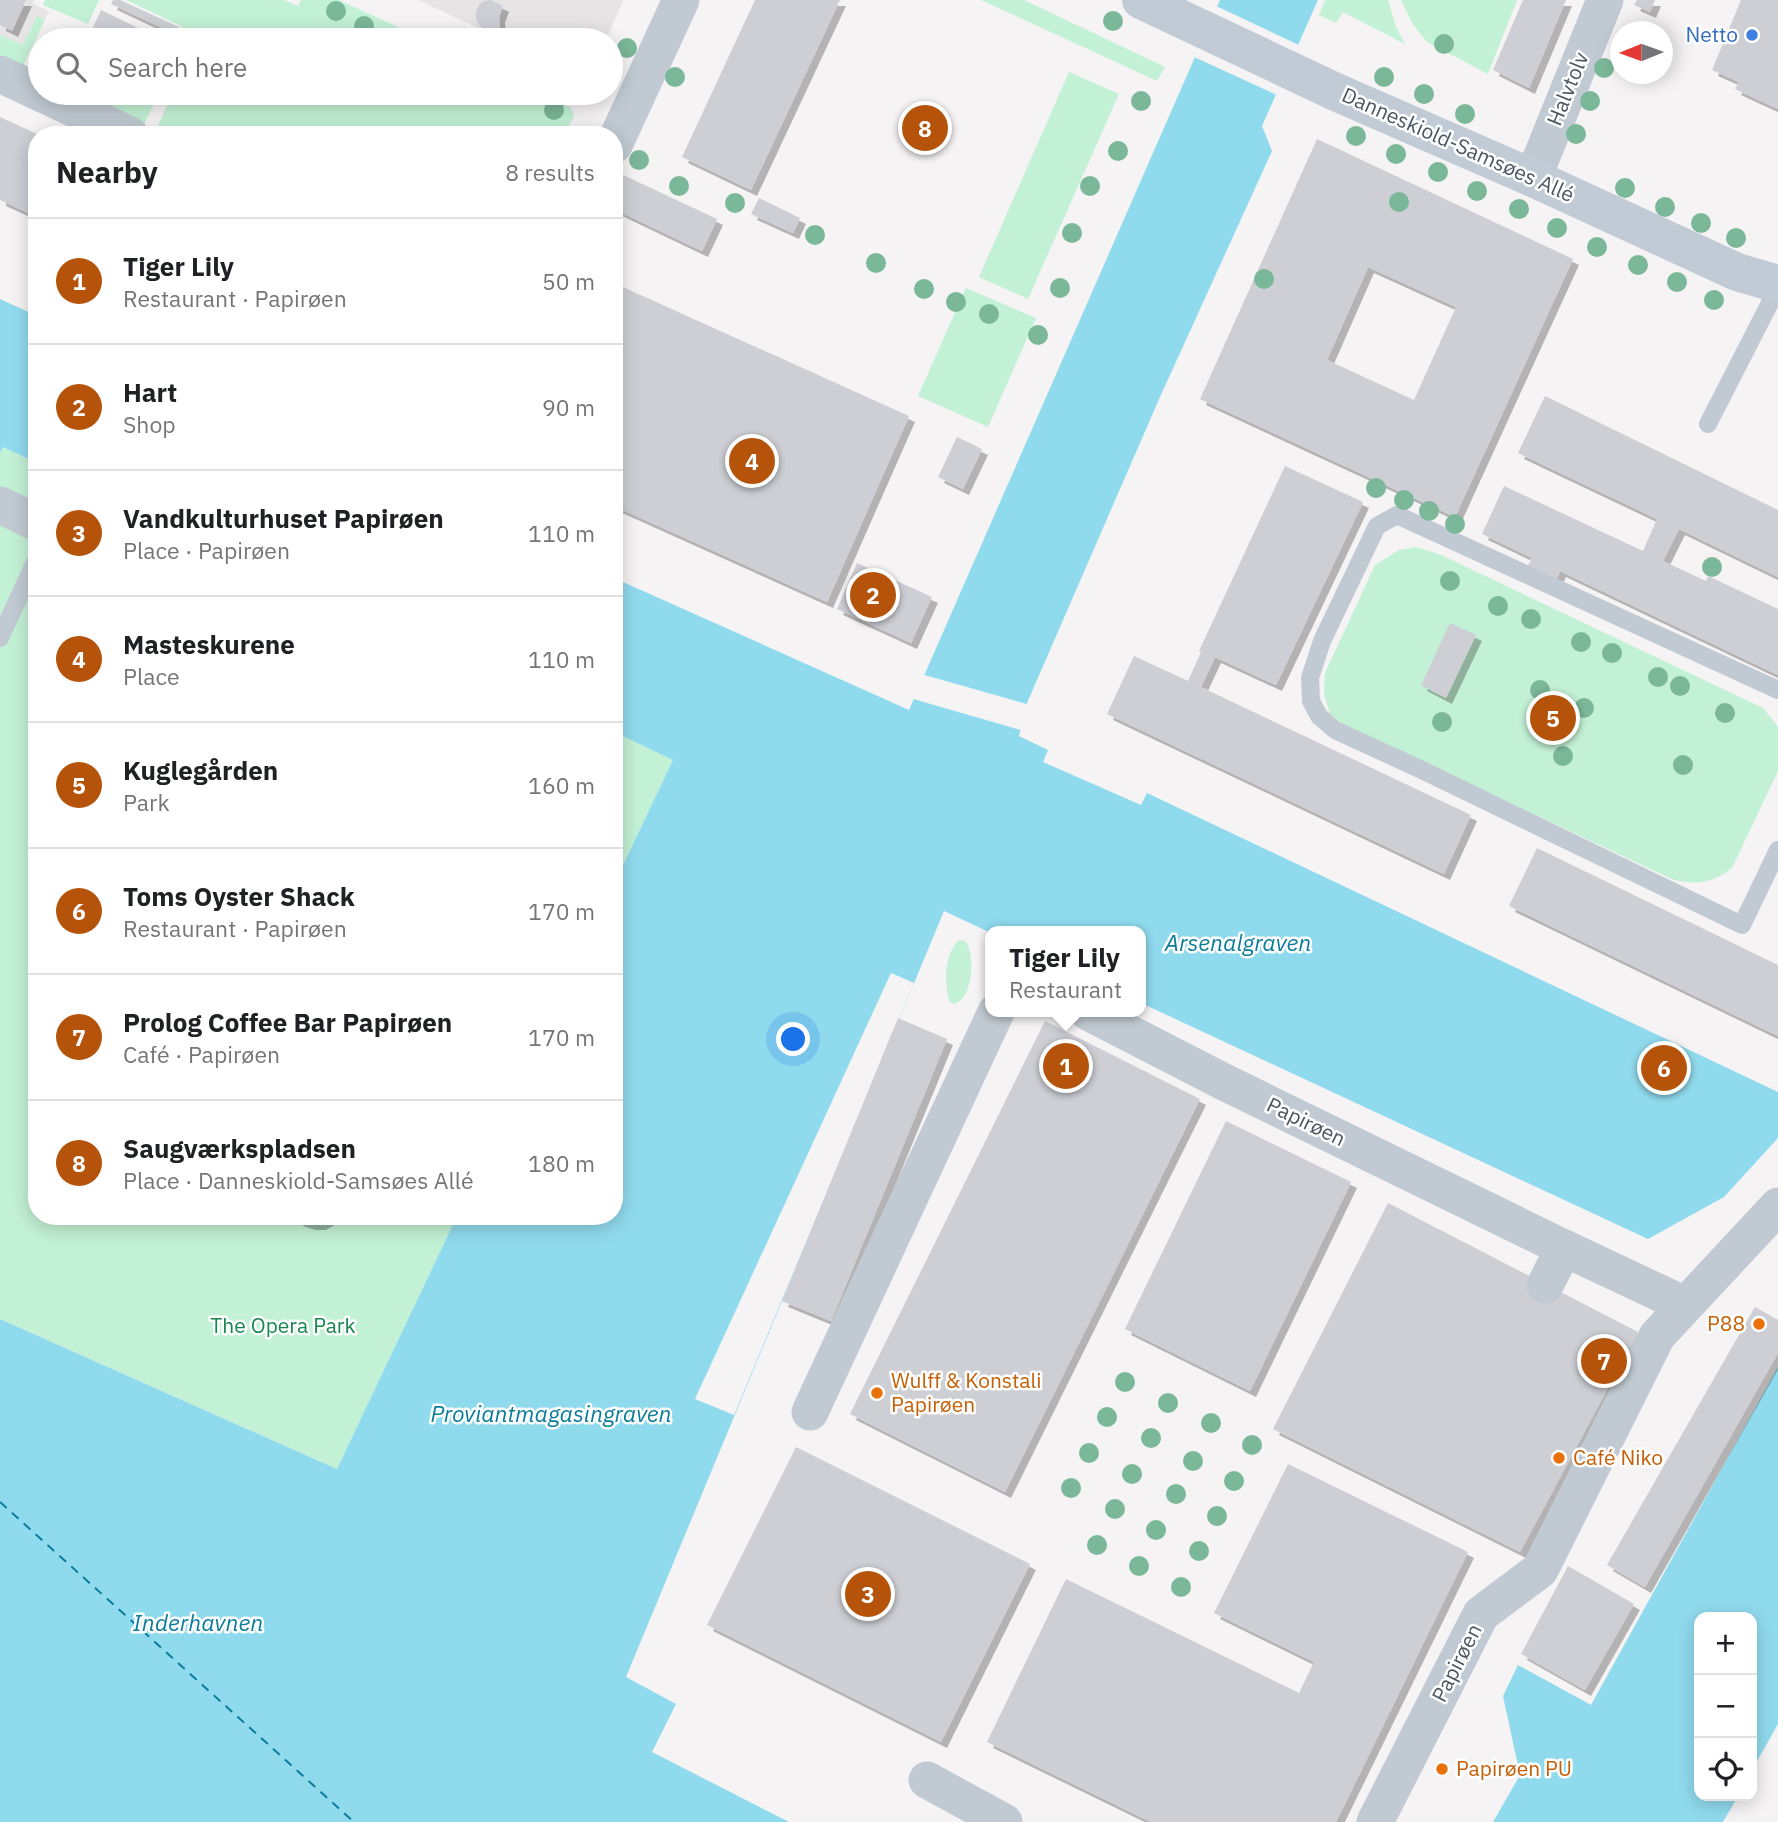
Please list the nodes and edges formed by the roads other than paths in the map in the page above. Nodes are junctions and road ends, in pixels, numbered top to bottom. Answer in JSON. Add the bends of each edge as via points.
{"nodes":[{"id":1,"x":681,"y":0,"type":"edge"},
{"id":2,"x":1605,"y":0,"type":"edge"},
{"id":3,"x":1155,"y":6,"type":"edge"},
{"id":4,"x":0,"y":74,"type":"edge"},
{"id":5,"x":28,"y":87,"type":"edge"},
{"id":6,"x":66,"y":105,"type":"edge"},
{"id":7,"x":111,"y":126,"type":"edge"},
{"id":8,"x":623,"y":126,"type":"edge"},
{"id":9,"x":1533,"y":177,"type":"junction"},
{"id":10,"x":1778,"y":286,"type":"edge"},
{"id":11,"x":1709,"y":424,"type":"dead end"},
{"id":12,"x":0,"y":505,"type":"edge"},
{"id":13,"x":28,"y":519,"type":"edge"},
{"id":14,"x":28,"y":577,"type":"edge"},
{"id":15,"x":0,"y":638,"type":"edge"},
{"id":16,"x":1778,"y":690,"type":"edge"},
{"id":17,"x":1778,"y":850,"type":"edge"},
{"id":18,"x":994,"y":1017,"type":"edge"},
{"id":19,"x":1098,"y":1017,"type":"edge"},
{"id":20,"x":1778,"y":1206,"type":"edge"},
{"id":21,"x":1564,"y":1248,"type":"junction"},
{"id":22,"x":1545,"y":1285,"type":"dead end"},
{"id":23,"x":1685,"y":1305,"type":"junction"},
{"id":24,"x":810,"y":1412,"type":"dead end"},
{"id":25,"x":927,"y":1780,"type":"dead end"},
{"id":26,"x":1004,"y":1822,"type":"edge"},
{"id":27,"x":1375,"y":1822,"type":"edge"}],
"edges":[{"from":1,"to":8,"type":"street"},
{"from":2,"to":9,"type":"street","name":"Halvtolv"},
{"from":3,"to":9,"type":"street","name":"Danneskiold-Samsøes Allé"},
{"from":4,"to":5,"type":"street"},
{"from":6,"to":7,"type":"street"},
{"from":9,"to":10,"type":"street","name":"Danneskiold-Samsøes Allé","via":[[1737,272]]},
{"from":10,"to":11,"type":"lane"},
{"from":12,"to":13,"type":"street"},
{"from":14,"to":15,"type":"lane"},
{"from":16,"to":17,"type":"lane","via":[[1397,515],[1377,526],[1322,641],[1310,678],[1311,701],[1335,730],[1742,925]]},
{"from":18,"to":24,"type":"street"},
{"from":19,"to":21,"type":"street","name":"Papirøen"},
{"from":20,"to":23,"type":"street","name":"Papirøen"},
{"from":21,"to":22,"type":"street"},
{"from":21,"to":23,"type":"street","name":"Papirøen"},
{"from":23,"to":27,"type":"street","name":"Papirøen","via":[[1657,1336],[1539,1570],[1481,1614]]},
{"from":25,"to":26,"type":"street"}]}
